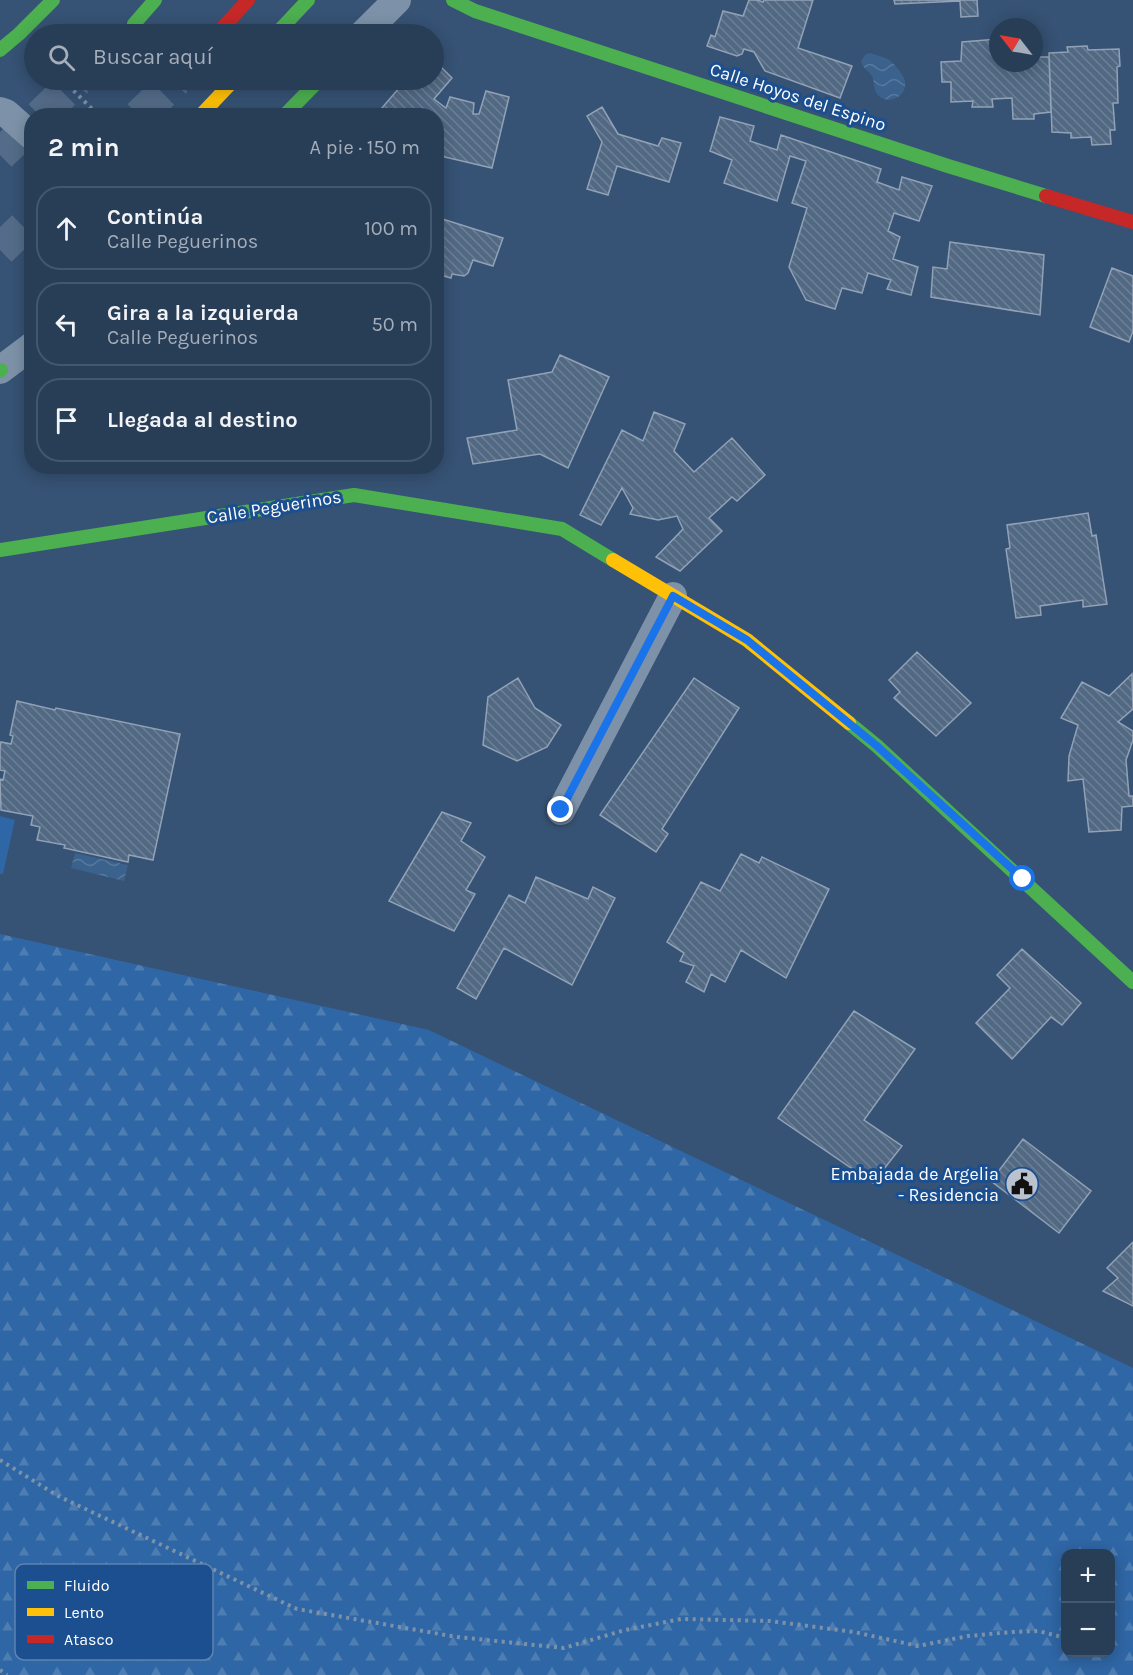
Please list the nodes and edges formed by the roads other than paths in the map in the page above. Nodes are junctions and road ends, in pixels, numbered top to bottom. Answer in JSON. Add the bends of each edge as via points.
{"nodes":[{"id":1,"x":53,"y":0,"type":"edge"},
{"id":2,"x":155,"y":0,"type":"edge"},
{"id":3,"x":248,"y":0,"type":"edge"},
{"id":4,"x":308,"y":0,"type":"edge"},
{"id":5,"x":397,"y":0,"type":"edge"},
{"id":6,"x":453,"y":0,"type":"edge"},
{"id":7,"x":28,"y":24,"type":"edge"},
{"id":8,"x":134,"y":24,"type":"dead end"},
{"id":9,"x":226,"y":24,"type":"edge"},
{"id":10,"x":285,"y":24,"type":"edge"},
{"id":11,"x":373,"y":24,"type":"edge"},
{"id":12,"x":24,"y":27,"type":"edge"},
{"id":13,"x":0,"y":50,"type":"edge"},
{"id":14,"x":225,"y":90,"type":"edge"},
{"id":15,"x":309,"y":90,"type":"edge"},
{"id":16,"x":208,"y":108,"type":"edge"},
{"id":17,"x":292,"y":108,"type":"edge"},
{"id":18,"x":0,"y":111,"type":"edge"},
{"id":19,"x":24,"y":129,"type":"edge"},
{"id":20,"x":1133,"y":222,"type":"edge"},
{"id":21,"x":24,"y":352,"type":"edge"},
{"id":22,"x":0,"y":371,"type":"edge"},
{"id":23,"x":0,"y":550,"type":"edge"},
{"id":24,"x":673,"y":596,"type":"junction"},
{"id":25,"x":561,"y":810,"type":"dead end"},
{"id":26,"x":1133,"y":982,"type":"edge"}],
"edges":[{"from":1,"to":7,"type":"main road"},
{"from":2,"to":8,"type":"main road"},
{"from":3,"to":9,"type":"main road"},
{"from":4,"to":10,"type":"main road"},
{"from":5,"to":11,"type":"street"},
{"from":6,"to":20,"type":"main road","name":"Calle Hoyos del Espino","via":[[475,11],[937,162]]},
{"from":12,"to":13,"type":"main road"},
{"from":14,"to":16,"type":"main road"},
{"from":15,"to":17,"type":"main road"},
{"from":18,"to":19,"type":"street"},
{"from":21,"to":22,"type":"street"},
{"from":23,"to":24,"type":"main road","name":"Calle Peguerinos","via":[[354,495],[562,529]]},
{"from":24,"to":25,"type":"street"},
{"from":24,"to":26,"type":"main road","name":"Calle Peguerinos","via":[[747,640],[877,746]]}]}
